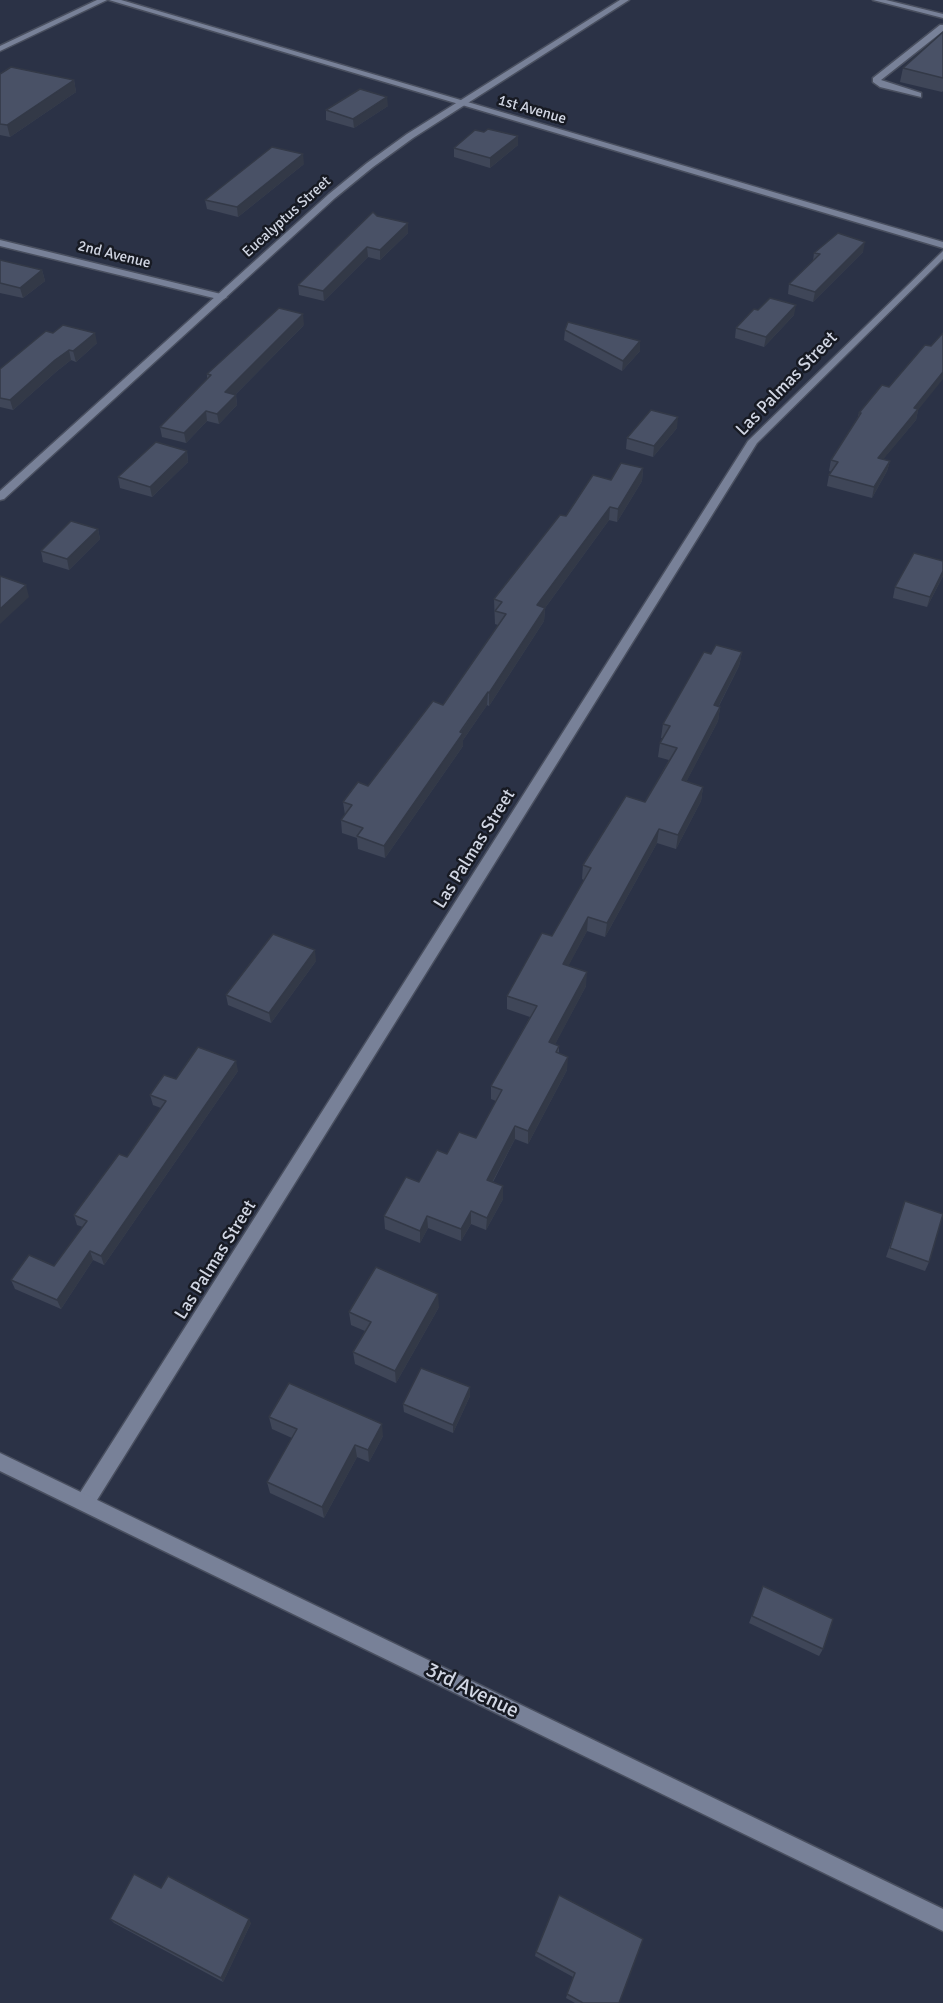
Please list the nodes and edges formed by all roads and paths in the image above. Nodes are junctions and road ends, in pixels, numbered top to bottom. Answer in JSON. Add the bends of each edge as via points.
{"nodes":[{"id":1,"x":103,"y":0,"type":"edge"},
{"id":2,"x":113,"y":0,"type":"edge"},
{"id":3,"x":625,"y":0,"type":"edge"},
{"id":4,"x":877,"y":0,"type":"edge"},
{"id":5,"x":943,"y":16,"type":"edge"},
{"id":6,"x":943,"y":27,"type":"edge"},
{"id":7,"x":939,"y":36,"type":"edge"},
{"id":8,"x":0,"y":49,"type":"edge"},
{"id":9,"x":918,"y":94,"type":"edge"},
{"id":10,"x":462,"y":103,"type":"junction"},
{"id":11,"x":0,"y":243,"type":"edge"},
{"id":12,"x":943,"y":245,"type":"edge"},
{"id":13,"x":943,"y":254,"type":"edge"},
{"id":14,"x":222,"y":297,"type":"junction"},
{"id":15,"x":0,"y":497,"type":"edge"},
{"id":16,"x":0,"y":1462,"type":"edge"},
{"id":17,"x":85,"y":1503,"type":"junction"},
{"id":18,"x":943,"y":1920,"type":"edge"}],
"edges":[{"from":1,"to":8,"type":"street"},
{"from":2,"to":10,"type":"street","name":"1st Avenue"},
{"from":3,"to":10,"type":"street","name":"Eucalyptus Street"},
{"from":4,"to":5,"type":"street"},
{"from":6,"to":7,"type":"street"},
{"from":7,"to":9,"type":"street","via":[[876,80]]},
{"from":10,"to":12,"type":"street","name":"1st Avenue"},
{"from":10,"to":14,"type":"street","name":"Eucalyptus Street","via":[[370,165]]},
{"from":11,"to":14,"type":"street","name":"2nd Avenue"},
{"from":13,"to":17,"type":"street","name":"Las Palmas Street","via":[[753,441]]},
{"from":14,"to":15,"type":"street","name":"Eucalyptus Street"},
{"from":16,"to":17,"type":"street","name":"3rd Avenue"},
{"from":17,"to":18,"type":"street","name":"3rd Avenue"}]}
